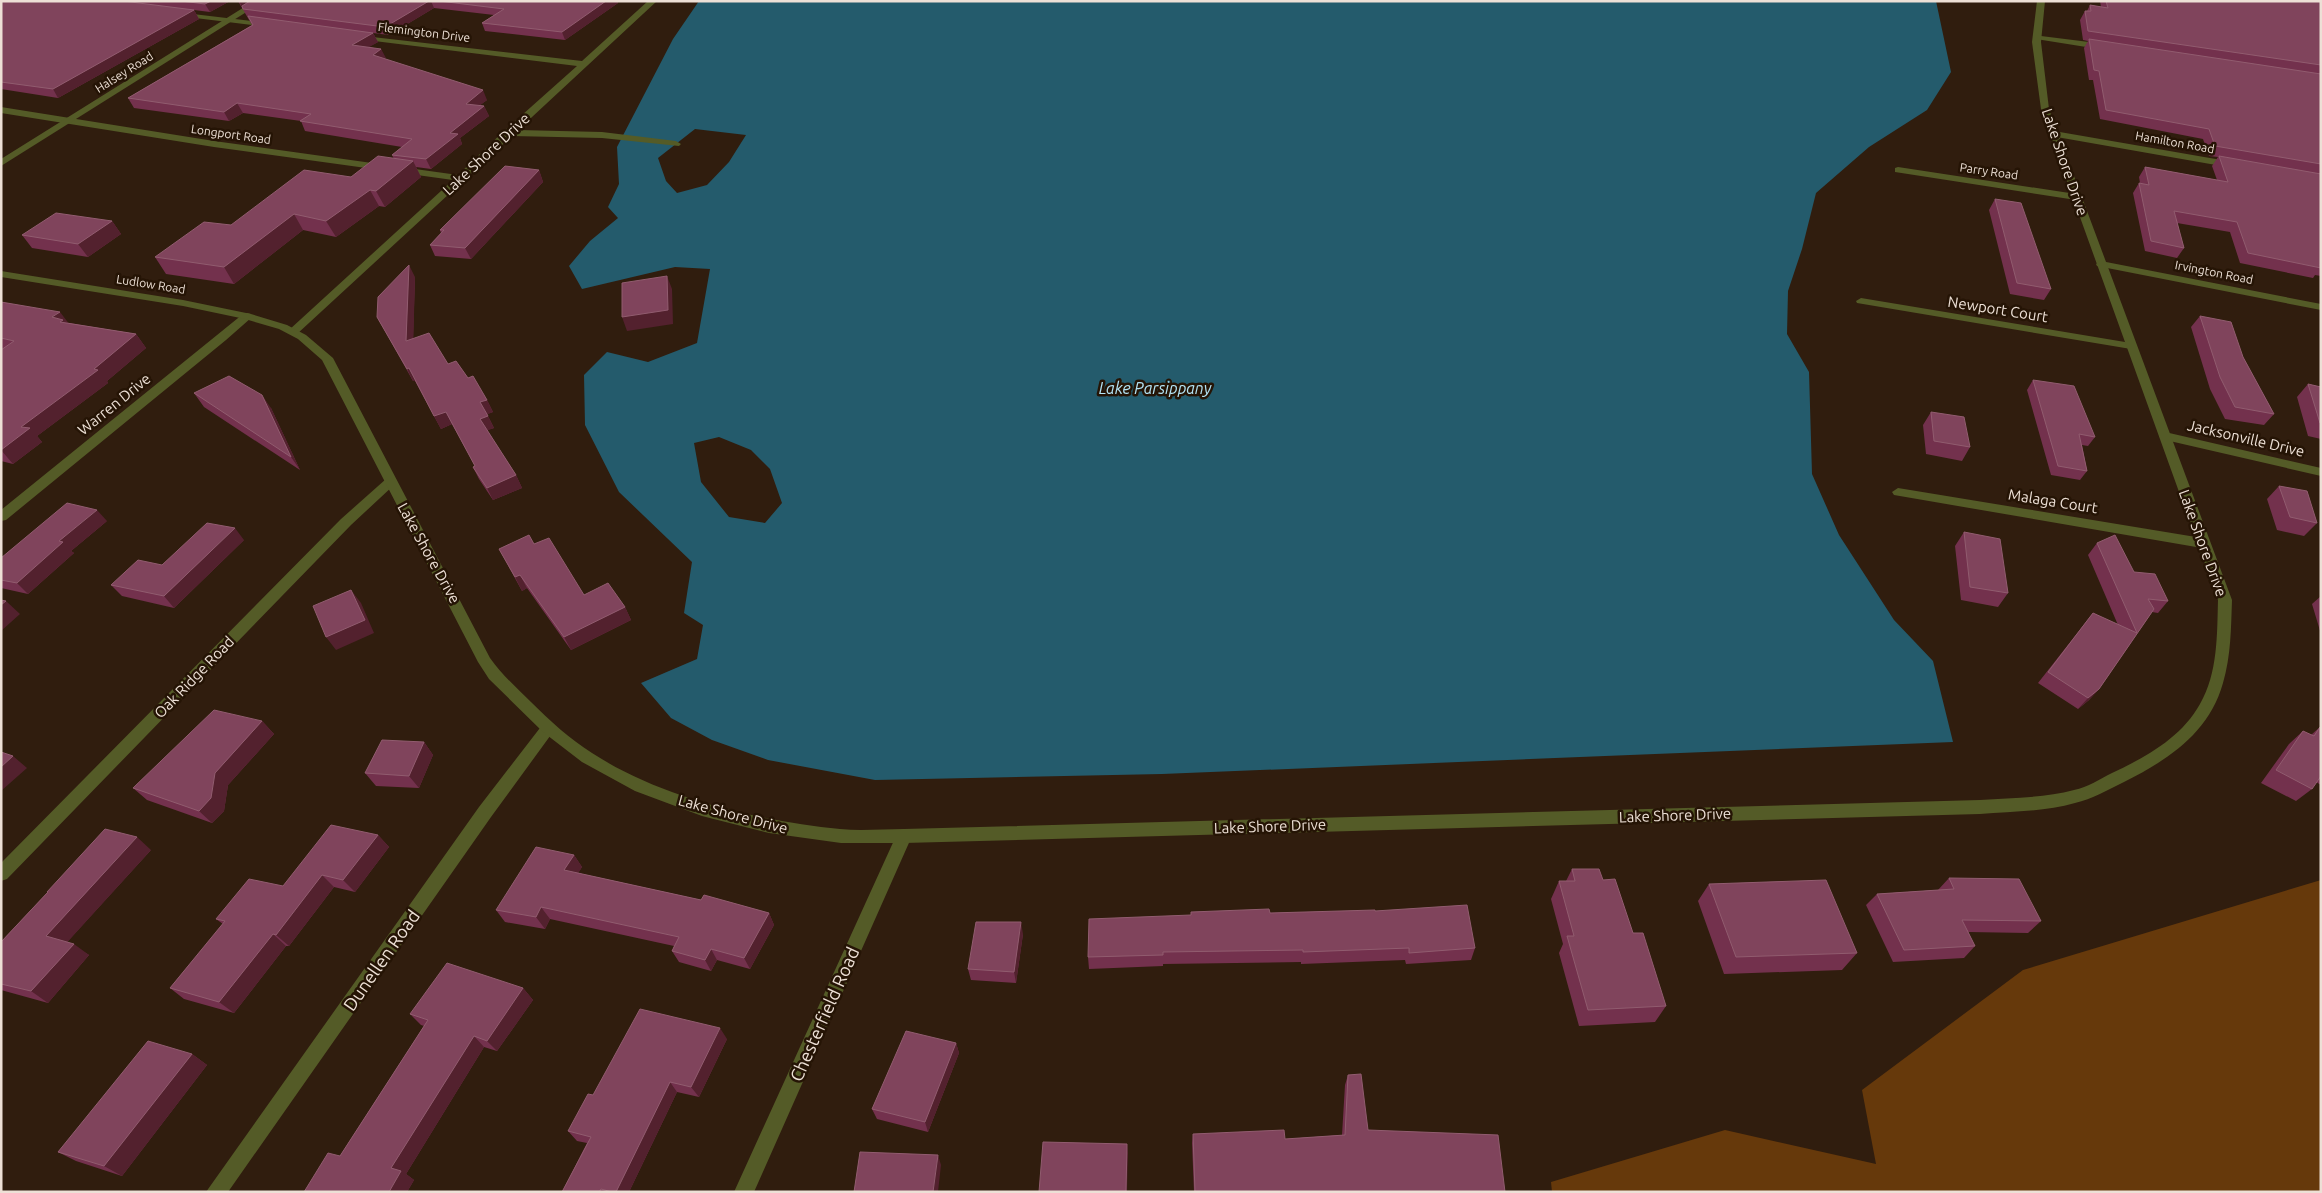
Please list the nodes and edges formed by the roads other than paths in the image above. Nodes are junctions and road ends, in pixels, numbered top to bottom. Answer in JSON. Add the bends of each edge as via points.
{"nodes":[{"id":1,"x":260,"y":1,"type":"edge"},
{"id":2,"x":653,"y":1,"type":"edge"},
{"id":3,"x":2041,"y":1,"type":"edge"},
{"id":4,"x":171,"y":13,"type":"edge"},
{"id":5,"x":230,"y":20,"type":"junction"},
{"id":6,"x":278,"y":26,"type":"edge"},
{"id":7,"x":345,"y":35,"type":"edge"},
{"id":8,"x":2036,"y":37,"type":"junction"},
{"id":9,"x":2112,"y":48,"type":"edge"},
{"id":10,"x":583,"y":64,"type":"junction"},
{"id":11,"x":1,"y":110,"type":"edge"},
{"id":12,"x":69,"y":121,"type":"junction"},
{"id":13,"x":507,"y":133,"type":"junction"},
{"id":14,"x":2054,"y":134,"type":"junction"},
{"id":15,"x":676,"y":144,"type":"dead end"},
{"id":16,"x":1,"y":163,"type":"edge"},
{"id":17,"x":2244,"y":167,"type":"edge"},
{"id":18,"x":1898,"y":170,"type":"dead end"},
{"id":19,"x":458,"y":178,"type":"junction"},
{"id":20,"x":2076,"y":196,"type":"junction"},
{"id":21,"x":2101,"y":264,"type":"junction"},
{"id":22,"x":1,"y":274,"type":"edge"},
{"id":23,"x":1861,"y":301,"type":"dead end"},
{"id":24,"x":2321,"y":307,"type":"edge"},
{"id":25,"x":247,"y":316,"type":"junction"},
{"id":26,"x":293,"y":332,"type":"junction"},
{"id":27,"x":2130,"y":346,"type":"junction"},
{"id":28,"x":2164,"y":436,"type":"junction"},
{"id":29,"x":2321,"y":472,"type":"edge"},
{"id":30,"x":390,"y":482,"type":"junction"},
{"id":31,"x":1898,"y":492,"type":"dead end"},
{"id":32,"x":3,"y":513,"type":"edge"},
{"id":33,"x":2202,"y":542,"type":"junction"},
{"id":34,"x":548,"y":728,"type":"junction"},
{"id":35,"x":904,"y":836,"type":"junction"},
{"id":36,"x":1,"y":874,"type":"edge"},
{"id":37,"x":216,"y":1192,"type":"edge"},
{"id":38,"x":744,"y":1192,"type":"edge"}],
"edges":[{"from":1,"to":5,"type":"street","name":"Halsey Road"},
{"from":2,"to":10,"type":"street","name":"Lake Shore Drive"},
{"from":3,"to":8,"type":"street","name":"Lake Shore Drive"},
{"from":4,"to":5,"type":"street"},
{"from":5,"to":6,"type":"street"},
{"from":5,"to":12,"type":"street","name":"Halsey Road"},
{"from":7,"to":10,"type":"street","name":"Flemington Drive"},
{"from":8,"to":9,"type":"street"},
{"from":8,"to":14,"type":"street","name":"Lake Shore Drive","via":[[2036,66]]},
{"from":10,"to":13,"type":"street","name":"Lake Shore Drive"},
{"from":11,"to":12,"type":"street","name":"Longport Road"},
{"from":12,"to":16,"type":"street","name":"Halsey Road"},
{"from":12,"to":19,"type":"street","name":"Longport Road"},
{"from":13,"to":15,"type":"street","via":[[602,135]]},
{"from":13,"to":19,"type":"street","name":"Lake Shore Drive"},
{"from":14,"to":17,"type":"street","name":"Hamilton Road"},
{"from":14,"to":20,"type":"street","name":"Lake Shore Drive"},
{"from":18,"to":20,"type":"street","name":"Parry Road"},
{"from":19,"to":26,"type":"street","name":"Lake Shore Drive"},
{"from":20,"to":21,"type":"street","name":"Lake Shore Drive"},
{"from":21,"to":24,"type":"street","name":"Irvington Road"},
{"from":21,"to":27,"type":"street","name":"Lake Shore Drive"},
{"from":22,"to":25,"type":"street","name":"Ludlow Road"},
{"from":23,"to":27,"type":"street","name":"Newport Court"},
{"from":25,"to":26,"type":"street","name":"Ludlow Road"},
{"from":25,"to":32,"type":"street","name":"Warren Drive"},
{"from":26,"to":30,"type":"street","name":"Lake Shore Drive","via":[[327,358]]},
{"from":27,"to":28,"type":"street","name":"Lake Shore Drive"},
{"from":28,"to":29,"type":"street","name":"Jacksonville Drive"},
{"from":28,"to":33,"type":"street","name":"Lake Shore Drive"},
{"from":30,"to":34,"type":"street","name":"Lake Shore Drive","via":[[485,662]]},
{"from":30,"to":36,"type":"street","name":"Oak Ridge Road","via":[[339,529]]},
{"from":31,"to":33,"type":"street","name":"Malaga Court"},
{"from":33,"to":35,"type":"street","name":"Lake Shore Drive","via":[[2225,600],[2225,643],[2216,686],[2204,713],[2184,737],[2142,767],[2088,793],[2072,797],[1980,807]]},
{"from":34,"to":35,"type":"street","name":"Lake Shore Drive","via":[[587,758],[640,786],[702,809],[769,826],[841,836]]},
{"from":34,"to":37,"type":"street","name":"Dunellen Road"},
{"from":35,"to":38,"type":"street","name":"Chesterfield Road"}]}
